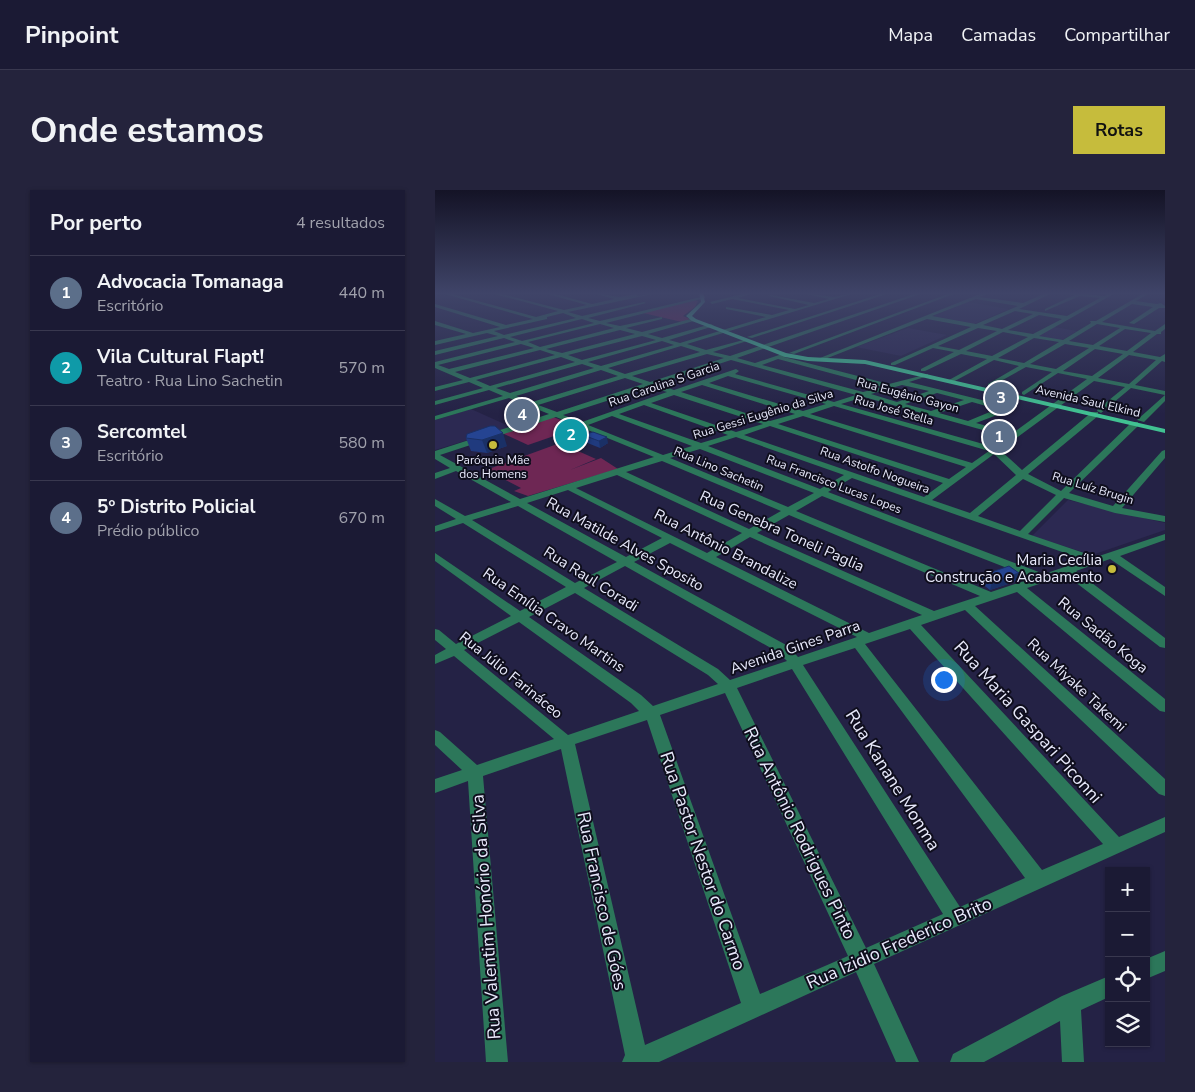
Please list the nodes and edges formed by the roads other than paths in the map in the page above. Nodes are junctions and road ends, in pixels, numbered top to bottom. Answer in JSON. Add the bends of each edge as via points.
{"nodes":[{"id":1,"x":466,"y":333,"type":"edge"},
{"id":2,"x":476,"y":333,"type":"edge"},
{"id":3,"x":477,"y":333,"type":"edge"},
{"id":4,"x":493,"y":333,"type":"edge"},
{"id":5,"x":519,"y":333,"type":"edge"},
{"id":6,"x":561,"y":333,"type":"edge"},
{"id":7,"x":601,"y":333,"type":"edge"},
{"id":8,"x":637,"y":333,"type":"edge"},
{"id":9,"x":647,"y":333,"type":"edge"},
{"id":10,"x":687,"y":333,"type":"edge"},
{"id":11,"x":723,"y":333,"type":"edge"},
{"id":12,"x":733,"y":333,"type":"edge"},
{"id":13,"x":767,"y":333,"type":"edge"},
{"id":14,"x":807,"y":333,"type":"edge"},
{"id":15,"x":848,"y":333,"type":"edge"},
{"id":16,"x":887,"y":333,"type":"edge"},
{"id":17,"x":961,"y":333,"type":"edge"},
{"id":18,"x":1000,"y":333,"type":"edge"},
{"id":19,"x":1013,"y":333,"type":"edge"},
{"id":20,"x":1039,"y":333,"type":"edge"},
{"id":21,"x":1076,"y":333,"type":"edge"},
{"id":22,"x":1116,"y":333,"type":"edge"},
{"id":23,"x":1155,"y":333,"type":"edge"},
{"id":24,"x":470,"y":334,"type":"junction"},
{"id":25,"x":642,"y":334,"type":"junction"},
{"id":26,"x":505,"y":336,"type":"junction"},
{"id":27,"x":1033,"y":336,"type":"junction"},
{"id":28,"x":748,"y":339,"type":"junction"},
{"id":29,"x":661,"y":340,"type":"junction"},
{"id":30,"x":435,"y":342,"type":"edge"},
{"id":31,"x":523,"y":342,"type":"junction"},
{"id":32,"x":1063,"y":342,"type":"junction"},
{"id":33,"x":683,"y":345,"type":"junction"},
{"id":34,"x":771,"y":345,"type":"junction"},
{"id":35,"x":931,"y":346,"type":"junction"},
{"id":36,"x":763,"y":347,"type":"junction"},
{"id":37,"x":1094,"y":347,"type":"junction"},
{"id":38,"x":541,"y":348,"type":"junction"},
{"id":39,"x":706,"y":352,"type":"junction"},
{"id":40,"x":960,"y":352,"type":"junction"},
{"id":41,"x":435,"y":353,"type":"edge"},
{"id":42,"x":793,"y":353,"type":"junction"},
{"id":43,"x":1127,"y":353,"type":"junction"},
{"id":44,"x":563,"y":355,"type":"junction"},
{"id":45,"x":781,"y":356,"type":"junction"},
{"id":46,"x":729,"y":358,"type":"junction"},
{"id":47,"x":822,"y":358,"type":"junction"},
{"id":48,"x":990,"y":358,"type":"junction"},
{"id":49,"x":808,"y":359,"type":"junction"},
{"id":50,"x":1164,"y":359,"type":"edge"},
{"id":51,"x":582,"y":361,"type":"junction"},
{"id":52,"x":799,"y":363,"type":"junction"},
{"id":53,"x":893,"y":364,"type":"junction"},
{"id":54,"x":435,"y":365,"type":"edge"},
{"id":55,"x":755,"y":365,"type":"junction"},
{"id":56,"x":1024,"y":365,"type":"junction"},
{"id":57,"x":604,"y":369,"type":"junction"},
{"id":58,"x":449,"y":372,"type":"junction"},
{"id":59,"x":1057,"y":372,"type":"junction"},
{"id":60,"x":925,"y":373,"type":"junction"},
{"id":61,"x":729,"y":374,"type":"junction"},
{"id":62,"x":435,"y":376,"type":"edge"},
{"id":63,"x":626,"y":376,"type":"junction"},
{"id":64,"x":953,"y":379,"type":"junction"},
{"id":65,"x":1092,"y":379,"type":"junction"},
{"id":66,"x":469,"y":380,"type":"junction"},
{"id":67,"x":703,"y":383,"type":"junction"},
{"id":68,"x":904,"y":383,"type":"junction"},
{"id":69,"x":651,"y":384,"type":"junction"},
{"id":70,"x":991,"y":386,"type":"junction"},
{"id":71,"x":1129,"y":386,"type":"junction"},
{"id":72,"x":891,"y":387,"type":"junction"},
{"id":73,"x":489,"y":388,"type":"junction"},
{"id":74,"x":435,"y":389,"type":"edge"},
{"id":75,"x":676,"y":392,"type":"junction"},
{"id":76,"x":938,"y":392,"type":"junction"},
{"id":77,"x":1025,"y":393,"type":"junction"},
{"id":78,"x":1165,"y":393,"type":"edge"},
{"id":79,"x":864,"y":395,"type":"junction"},
{"id":80,"x":509,"y":396,"type":"junction"},
{"id":81,"x":1165,"y":397,"type":"edge"},
{"id":82,"x":972,"y":400,"type":"junction"},
{"id":83,"x":435,"y":403,"type":"edge"},
{"id":84,"x":645,"y":403,"type":"junction"},
{"id":85,"x":1059,"y":403,"type":"junction"},
{"id":86,"x":835,"y":404,"type":"junction"},
{"id":87,"x":897,"y":404,"type":"junction"},
{"id":88,"x":530,"y":405,"type":"junction"},
{"id":89,"x":1098,"y":412,"type":"junction"},
{"id":90,"x":931,"y":413,"type":"junction"},
{"id":91,"x":612,"y":414,"type":"junction"},
{"id":92,"x":805,"y":414,"type":"junction"},
{"id":93,"x":554,"y":415,"type":"junction"},
{"id":94,"x":435,"y":418,"type":"edge"},
{"id":95,"x":1138,"y":422,"type":"junction"},
{"id":96,"x":969,"y":423,"type":"junction"},
{"id":97,"x":773,"y":424,"type":"junction"},
{"id":98,"x":580,"y":425,"type":"junction"},
{"id":99,"x":1165,"y":426,"type":"edge"},
{"id":100,"x":1165,"y":431,"type":"edge"},
{"id":101,"x":738,"y":435,"type":"junction"},
{"id":102,"x":1015,"y":436,"type":"junction"},
{"id":103,"x":701,"y":446,"type":"junction"},
{"id":104,"x":995,"y":450,"type":"junction"},
{"id":105,"x":1165,"y":454,"type":"edge"},
{"id":106,"x":435,"y":455,"type":"edge"},
{"id":107,"x":662,"y":458,"type":"junction"},
{"id":108,"x":973,"y":466,"type":"junction"},
{"id":109,"x":457,"y":468,"type":"junction"},
{"id":110,"x":619,"y":472,"type":"junction"},
{"id":111,"x":1021,"y":474,"type":"junction"},
{"id":112,"x":851,"y":475,"type":"junction"},
{"id":113,"x":435,"y":476,"type":"edge"},
{"id":114,"x":951,"y":483,"type":"junction"},
{"id":115,"x":570,"y":488,"type":"junction"},
{"id":116,"x":820,"y":493,"type":"junction"},
{"id":117,"x":1065,"y":494,"type":"junction"},
{"id":118,"x":925,"y":501,"type":"junction"},
{"id":119,"x":435,"y":502,"type":"edge"},
{"id":120,"x":521,"y":503,"type":"junction"},
{"id":121,"x":1115,"y":510,"type":"junction"},
{"id":122,"x":788,"y":512,"type":"junction"},
{"id":123,"x":971,"y":518,"type":"junction"},
{"id":124,"x":1165,"y":519,"type":"edge"},
{"id":125,"x":465,"y":520,"type":"junction"},
{"id":126,"x":435,"y":529,"type":"edge"},
{"id":127,"x":749,"y":534,"type":"junction"},
{"id":128,"x":1021,"y":535,"type":"junction"},
{"id":129,"x":671,"y":538,"type":"junction"},
{"id":130,"x":1159,"y":539,"type":"edge"},
{"id":131,"x":1165,"y":549,"type":"edge"},
{"id":132,"x":435,"y":556,"type":"edge"},
{"id":133,"x":1112,"y":556,"type":"junction"},
{"id":134,"x":708,"y":557,"type":"junction"},
{"id":135,"x":1097,"y":561,"type":"junction"},
{"id":136,"x":626,"y":562,"type":"junction"},
{"id":137,"x":1067,"y":571,"type":"junction"},
{"id":138,"x":1046,"y":579,"type":"junction"},
{"id":139,"x":577,"y":588,"type":"junction"},
{"id":140,"x":1020,"y":588,"type":"junction"},
{"id":141,"x":1165,"y":592,"type":"edge"},
{"id":142,"x":992,"y":597,"type":"junction"},
{"id":143,"x":967,"y":605,"type":"junction"},
{"id":144,"x":519,"y":616,"type":"junction"},
{"id":145,"x":934,"y":616,"type":"junction"},
{"id":146,"x":911,"y":623,"type":"junction"},
{"id":147,"x":435,"y":633,"type":"edge"},
{"id":148,"x":863,"y":640,"type":"junction"},
{"id":149,"x":1165,"y":644,"type":"edge"},
{"id":150,"x":455,"y":649,"type":"junction"},
{"id":151,"x":435,"y":660,"type":"edge"},
{"id":152,"x":796,"y":664,"type":"junction"},
{"id":153,"x":729,"y":687,"type":"junction"},
{"id":154,"x":1165,"y":707,"type":"edge"},
{"id":155,"x":652,"y":714,"type":"junction"},
{"id":156,"x":435,"y":736,"type":"edge"},
{"id":157,"x":567,"y":742,"type":"junction"},
{"id":158,"x":475,"y":773,"type":"junction"},
{"id":159,"x":435,"y":786,"type":"edge"},
{"id":160,"x":1165,"y":789,"type":"edge"},
{"id":161,"x":1165,"y":824,"type":"edge"},
{"id":162,"x":1116,"y":846,"type":"junction"},
{"id":163,"x":1039,"y":881,"type":"junction"},
{"id":164,"x":956,"y":918,"type":"junction"},
{"id":165,"x":861,"y":960,"type":"junction"},
{"id":166,"x":1165,"y":961,"type":"edge"},
{"id":167,"x":1150,"y":968,"type":"edge"},
{"id":168,"x":1105,"y":988,"type":"edge"},
{"id":169,"x":1070,"y":1004,"type":"junction"},
{"id":170,"x":754,"y":1008,"type":"junction"},
{"id":171,"x":635,"y":1061,"type":"edge"},
{"id":172,"x":497,"y":1062,"type":"edge"},
{"id":173,"x":908,"y":1062,"type":"edge"},
{"id":174,"x":961,"y":1062,"type":"edge"},
{"id":175,"x":1073,"y":1062,"type":"edge"}],
"edges":[{"from":1,"to":24,"type":"street"},
{"from":2,"to":24,"type":"street"},
{"from":3,"to":24,"type":"street"},
{"from":4,"to":26,"type":"street"},
{"from":5,"to":26,"type":"street"},
{"from":6,"to":31,"type":"street"},
{"from":7,"to":38,"type":"street"},
{"from":8,"to":25,"type":"street","name":"Rua Eugênio Gayon"},
{"from":9,"to":25,"type":"street"},
{"from":10,"to":29,"type":"street"},
{"from":11,"to":33,"type":"street"},
{"from":12,"to":28,"type":"main road","name":"Avenida Saul Elkind"},
{"from":13,"to":28,"type":"street"},
{"from":14,"to":34,"type":"street"},
{"from":15,"to":42,"type":"street"},
{"from":16,"to":47,"type":"street"},
{"from":17,"to":35,"type":"street"},
{"from":18,"to":40,"type":"street","name":"Rua Gessi Eugênio da Silva"},
{"from":19,"to":27,"type":"street"},
{"from":20,"to":27,"type":"street"},
{"from":21,"to":32,"type":"street"},
{"from":22,"to":37,"type":"street"},
{"from":23,"to":43,"type":"street"},
{"from":24,"to":30,"type":"street"},
{"from":25,"to":29,"type":"street","name":"Rua Eugênio Gayon"},
{"from":25,"to":44,"type":"street"},
{"from":26,"to":31,"type":"street"},
{"from":26,"to":41,"type":"street"},
{"from":27,"to":32,"type":"street"},
{"from":27,"to":48,"type":"street"},
{"from":28,"to":34,"type":"main road","name":"Avenida Saul Elkind"},
{"from":28,"to":36,"type":"main road","name":"Avenida Saul Elkind"},
{"from":28,"to":39,"type":"street"},
{"from":29,"to":33,"type":"street","name":"Rua Eugênio Gayon"},
{"from":29,"to":51,"type":"street"},
{"from":31,"to":38,"type":"street"},
{"from":31,"to":54,"type":"street"},
{"from":32,"to":37,"type":"street"},
{"from":32,"to":56,"type":"street"},
{"from":33,"to":39,"type":"street","name":"Rua Eugênio Gayon"},
{"from":33,"to":57,"type":"street"},
{"from":34,"to":36,"type":"street"},
{"from":34,"to":42,"type":"main road","name":"Avenida Saul Elkind"},
{"from":35,"to":40,"type":"street"},
{"from":35,"to":53,"type":"street"},
{"from":36,"to":45,"type":"main road","name":"Avenida Saul Elkind"},
{"from":36,"to":46,"type":"street"},
{"from":37,"to":43,"type":"street"},
{"from":37,"to":59,"type":"street"},
{"from":38,"to":44,"type":"street"},
{"from":38,"to":58,"type":"street"},
{"from":39,"to":46,"type":"street","name":"Rua Eugênio Gayon"},
{"from":39,"to":63,"type":"street"},
{"from":40,"to":48,"type":"street"},
{"from":40,"to":60,"type":"street","name":"Rua Gessi Eugênio da Silva"},
{"from":42,"to":47,"type":"main road","name":"Avenida Saul Elkind"},
{"from":43,"to":50,"type":"street"},
{"from":43,"to":65,"type":"street"},
{"from":44,"to":51,"type":"street"},
{"from":44,"to":66,"type":"street"},
{"from":45,"to":49,"type":"main road","name":"Avenida Saul Elkind"},
{"from":45,"to":52,"type":"street"},
{"from":45,"to":55,"type":"street","name":"Rua Carolina S Garcia"},
{"from":46,"to":55,"type":"street","name":"Rua Eugênio Gayon"},
{"from":46,"to":69,"type":"street"},
{"from":47,"to":49,"type":"main road","name":"Avenida Saul Elkind"},
{"from":47,"to":53,"type":"main road","name":"Avenida Saul Elkind"},
{"from":47,"to":60,"type":"main road","name":"Avenida Saul Elkind"},
{"from":48,"to":56,"type":"street"},
{"from":48,"to":64,"type":"street"},
{"from":49,"to":52,"type":"street"},
{"from":50,"to":71,"type":"street"},
{"from":51,"to":57,"type":"street"},
{"from":51,"to":73,"type":"street"},
{"from":52,"to":72,"type":"street"},
{"from":53,"to":60,"type":"main road","name":"Avenida Saul Elkind"},
{"from":54,"to":58,"type":"street","name":"Rua Lino Sachetin"},
{"from":55,"to":61,"type":"street","name":"Rua Carolina S Garcia"},
{"from":55,"to":79,"type":"street","name":"Rua Eugênio Gayon"},
{"from":56,"to":59,"type":"street"},
{"from":56,"to":70,"type":"street"},
{"from":57,"to":63,"type":"street"},
{"from":57,"to":80,"type":"street"},
{"from":58,"to":62,"type":"street"},
{"from":58,"to":66,"type":"street","name":"Rua Lino Sachetin"},
{"from":59,"to":65,"type":"street"},
{"from":59,"to":77,"type":"street"},
{"from":60,"to":64,"type":"main road","name":"Avenida Saul Elkind"},
{"from":60,"to":68,"type":"street","name":"Rua Gessi Eugênio da Silva"},
{"from":61,"to":67,"type":"street","name":"Rua Carolina S Garcia"},
{"from":61,"to":86,"type":"street","name":"Rua José Stella"},
{"from":63,"to":69,"type":"street"},
{"from":63,"to":88,"type":"street"},
{"from":64,"to":70,"type":"main road","name":"Avenida Saul Elkind"},
{"from":64,"to":85,"type":"main road","name":"Avenida Saul Elkind"},
{"from":65,"to":71,"type":"street"},
{"from":65,"to":85,"type":"street"},
{"from":66,"to":73,"type":"street","name":"Rua Lino Sachetin"},
{"from":66,"to":74,"type":"street"},
{"from":67,"to":75,"type":"street","name":"Rua Carolina S Garcia"},
{"from":67,"to":92,"type":"street"},
{"from":68,"to":72,"type":"street","name":"Rua Gessi Eugênio da Silva"},
{"from":68,"to":76,"type":"street"},
{"from":69,"to":75,"type":"street"},
{"from":69,"to":93,"type":"street"},
{"from":70,"to":77,"type":"main road","name":"Avenida Saul Elkind"},
{"from":71,"to":78,"type":"street"},
{"from":71,"to":89,"type":"street"},
{"from":72,"to":79,"type":"street","name":"Rua Gessi Eugênio da Silva"},
{"from":73,"to":80,"type":"street","name":"Rua Lino Sachetin"},
{"from":73,"to":83,"type":"street"},
{"from":75,"to":84,"type":"street","name":"Rua Carolina S Garcia"},
{"from":75,"to":97,"type":"street"},
{"from":76,"to":82,"type":"street"},
{"from":76,"to":87,"type":"street"},
{"from":77,"to":85,"type":"main road","name":"Avenida Saul Elkind"},
{"from":79,"to":86,"type":"street","name":"Rua Gessi Eugênio da Silva"},
{"from":79,"to":87,"type":"street","name":"Rua Eugênio Gayon"},
{"from":80,"to":88,"type":"street","name":"Rua Lino Sachetin"},
{"from":80,"to":94,"type":"street"},
{"from":81,"to":95,"type":"street"},
{"from":82,"to":90,"type":"street"},
{"from":82,"to":96,"type":"street","via":[[1003,410]]},
{"from":84,"to":91,"type":"street","name":"Rua Carolina S Garcia"},
{"from":84,"to":101,"type":"street","name":"Rua Astolfo Nogueira"},
{"from":85,"to":89,"type":"main road","name":"Avenida Saul Elkind"},
{"from":85,"to":102,"type":"street"},
{"from":86,"to":92,"type":"street","name":"Rua Gessi Eugênio da Silva"},
{"from":86,"to":104,"type":"street","name":"Rua José Stella"},
{"from":87,"to":90,"type":"street","name":"Rua Eugênio Gayon"},
{"from":88,"to":93,"type":"street","name":"Rua Lino Sachetin"},
{"from":89,"to":95,"type":"main road","name":"Avenida Saul Elkind"},
{"from":89,"to":111,"type":"street"},
{"from":90,"to":96,"type":"street","name":"Rua Eugênio Gayon"},
{"from":91,"to":98,"type":"street","name":"Rua Carolina S Garcia"},
{"from":91,"to":103,"type":"street","name":"Rua Francisco Lucas Lopes"},
{"from":92,"to":97,"type":"street","name":"Rua Gessi Eugênio da Silva"},
{"from":92,"to":108,"type":"street"},
{"from":93,"to":98,"type":"street","name":"Rua Lino Sachetin"},
{"from":93,"to":106,"type":"street"},
{"from":95,"to":99,"type":"main road","name":"Avenida Saul Elkind"},
{"from":95,"to":100,"type":"main road","name":"Avenida Saul Elkind"},
{"from":95,"to":117,"type":"street"},
{"from":96,"to":102,"type":"street","name":"Rua Eugênio Gayon"},
{"from":97,"to":101,"type":"street","name":"Rua Gessi Eugênio da Silva"},
{"from":97,"to":114,"type":"street"},
{"from":98,"to":107,"type":"street","name":"Rua Lino Sachetin"},
{"from":101,"to":103,"type":"street","name":"Rua Gessi Eugênio da Silva"},
{"from":101,"to":112,"type":"street","name":"Rua Astolfo Nogueira"},
{"from":102,"to":104,"type":"street"},
{"from":103,"to":107,"type":"street","name":"Rua Gessi Eugênio da Silva"},
{"from":103,"to":116,"type":"street","name":"Rua Francisco Lucas Lopes"},
{"from":104,"to":108,"type":"street"},
{"from":104,"to":111,"type":"street","name":"Rua Luíz Brugin"},
{"from":105,"to":121,"type":"street"},
{"from":106,"to":109,"type":"street","name":"Rua Matilde Alves Sposito"},
{"from":107,"to":110,"type":"street","name":"Rua Gessi Eugênio da Silva"},
{"from":107,"to":122,"type":"street","name":"Rua Lino Sachetin"},
{"from":108,"to":114,"type":"street"},
{"from":109,"to":113,"type":"street"},
{"from":109,"to":120,"type":"street","name":"Rua Matilde Alves Sposito"},
{"from":110,"to":115,"type":"street","name":"Rua Gessi Eugênio da Silva"},
{"from":110,"to":127,"type":"street","name":"Rua Genebra Toneli Paglia"},
{"from":111,"to":117,"type":"street","name":"Rua Luíz Brugin"},
{"from":111,"to":123,"type":"street"},
{"from":112,"to":116,"type":"street"},
{"from":112,"to":118,"type":"street","name":"Rua Astolfo Nogueira"},
{"from":114,"to":118,"type":"street"},
{"from":115,"to":120,"type":"street","name":"Rua Gessi Eugênio da Silva"},
{"from":115,"to":129,"type":"street","name":"Rua Antônio Brandalize"},
{"from":116,"to":122,"type":"street"},
{"from":116,"to":138,"type":"street","name":"Rua Francisco Lucas Lopes"},
{"from":117,"to":121,"type":"street","name":"Rua Luíz Brugin"},
{"from":117,"to":128,"type":"street"},
{"from":118,"to":123,"type":"street","name":"Rua Astolfo Nogueira"},
{"from":119,"to":125,"type":"street","name":"Rua Raul Coradi"},
{"from":120,"to":125,"type":"street","name":"Rua Gessi Eugênio da Silva"},
{"from":120,"to":136,"type":"street","name":"Rua Matilde Alves Sposito"},
{"from":121,"to":124,"type":"street","name":"Rua Luíz Brugin"},
{"from":122,"to":127,"type":"street"},
{"from":122,"to":142,"type":"street","name":"Rua Lino Sachetin"},
{"from":123,"to":128,"type":"street","name":"Rua Astolfo Nogueira"},
{"from":125,"to":126,"type":"street","name":"Rua Gessi Eugênio da Silva"},
{"from":125,"to":139,"type":"street","name":"Rua Raul Coradi"},
{"from":127,"to":134,"type":"street"},
{"from":127,"to":145,"type":"street","name":"Rua Genebra Toneli Paglia"},
{"from":128,"to":135,"type":"street","name":"Rua Astolfo Nogueira"},
{"from":129,"to":134,"type":"street","name":"Rua Antônio Brandalize"},
{"from":129,"to":136,"type":"street"},
{"from":130,"to":131,"type":"street"},
{"from":130,"to":133,"type":"street","name":"Avenida Gines Parra"},
{"from":132,"to":144,"type":"street","name":"Rua Emília Cravo Martins"},
{"from":133,"to":135,"type":"street","name":"Avenida Gines Parra"},
{"from":133,"to":141,"type":"street"},
{"from":134,"to":148,"type":"street","name":"Rua Antônio Brandalize"},
{"from":135,"to":137,"type":"street","name":"Avenida Gines Parra"},
{"from":136,"to":139,"type":"street"},
{"from":136,"to":152,"type":"street","name":"Rua Matilde Alves Sposito","via":[[783,649]]},
{"from":137,"to":138,"type":"street","name":"Avenida Gines Parra"},
{"from":137,"to":149,"type":"street"},
{"from":138,"to":140,"type":"street","name":"Avenida Gines Parra"},
{"from":139,"to":144,"type":"street"},
{"from":139,"to":153,"type":"street","name":"Rua Raul Coradi","via":[[713,672]]},
{"from":140,"to":142,"type":"street","name":"Avenida Gines Parra"},
{"from":140,"to":154,"type":"street","name":"Rua Sadão Koga"},
{"from":142,"to":143,"type":"street","name":"Avenida Gines Parra"},
{"from":143,"to":145,"type":"street","name":"Avenida Gines Parra"},
{"from":143,"to":160,"type":"street","name":"Rua Miyake Takemi"},
{"from":144,"to":150,"type":"street"},
{"from":144,"to":155,"type":"street","name":"Rua Emília Cravo Martins","via":[[637,699]]},
{"from":145,"to":146,"type":"street","name":"Avenida Gines Parra"},
{"from":146,"to":148,"type":"street","name":"Avenida Gines Parra"},
{"from":146,"to":162,"type":"street","name":"Rua Maria Gaspari Piconni"},
{"from":147,"to":150,"type":"street","name":"Rua Júlio Farináceo"},
{"from":148,"to":152,"type":"street","name":"Avenida Gines Parra"},
{"from":148,"to":163,"type":"street"},
{"from":150,"to":151,"type":"street"},
{"from":150,"to":157,"type":"street","name":"Rua Júlio Farináceo"},
{"from":152,"to":153,"type":"street","name":"Avenida Gines Parra"},
{"from":152,"to":164,"type":"street","name":"Rua Kanane Monma"},
{"from":153,"to":155,"type":"street","name":"Avenida Gines Parra"},
{"from":153,"to":165,"type":"street","name":"Rua Antônio Rodrigues Pinto"},
{"from":155,"to":157,"type":"street","name":"Avenida Gines Parra"},
{"from":155,"to":170,"type":"street","name":"Rua Pastor Nestor do Carmo"},
{"from":156,"to":158,"type":"street"},
{"from":157,"to":158,"type":"street","name":"Avenida Gines Parra"},
{"from":157,"to":171,"type":"street","name":"Rua Francisco de Góes"},
{"from":158,"to":159,"type":"street","name":"Avenida Gines Parra"},
{"from":158,"to":172,"type":"street","name":"Rua Valentim Honório da Silva"},
{"from":161,"to":162,"type":"street","name":"Rua Izidio Frederico Brito"},
{"from":162,"to":163,"type":"street","name":"Rua Izidio Frederico Brito"},
{"from":163,"to":164,"type":"street","name":"Rua Izidio Frederico Brito"},
{"from":164,"to":165,"type":"street","name":"Rua Izidio Frederico Brito"},
{"from":165,"to":170,"type":"street","name":"Rua Izidio Frederico Brito"},
{"from":165,"to":173,"type":"street","name":"Rua Antônio Rodrigues Pinto"},
{"from":166,"to":167,"type":"street"},
{"from":168,"to":169,"type":"street"},
{"from":169,"to":174,"type":"street"},
{"from":169,"to":175,"type":"street"},
{"from":170,"to":171,"type":"street","name":"Rua Izidio Frederico Brito"}]}
